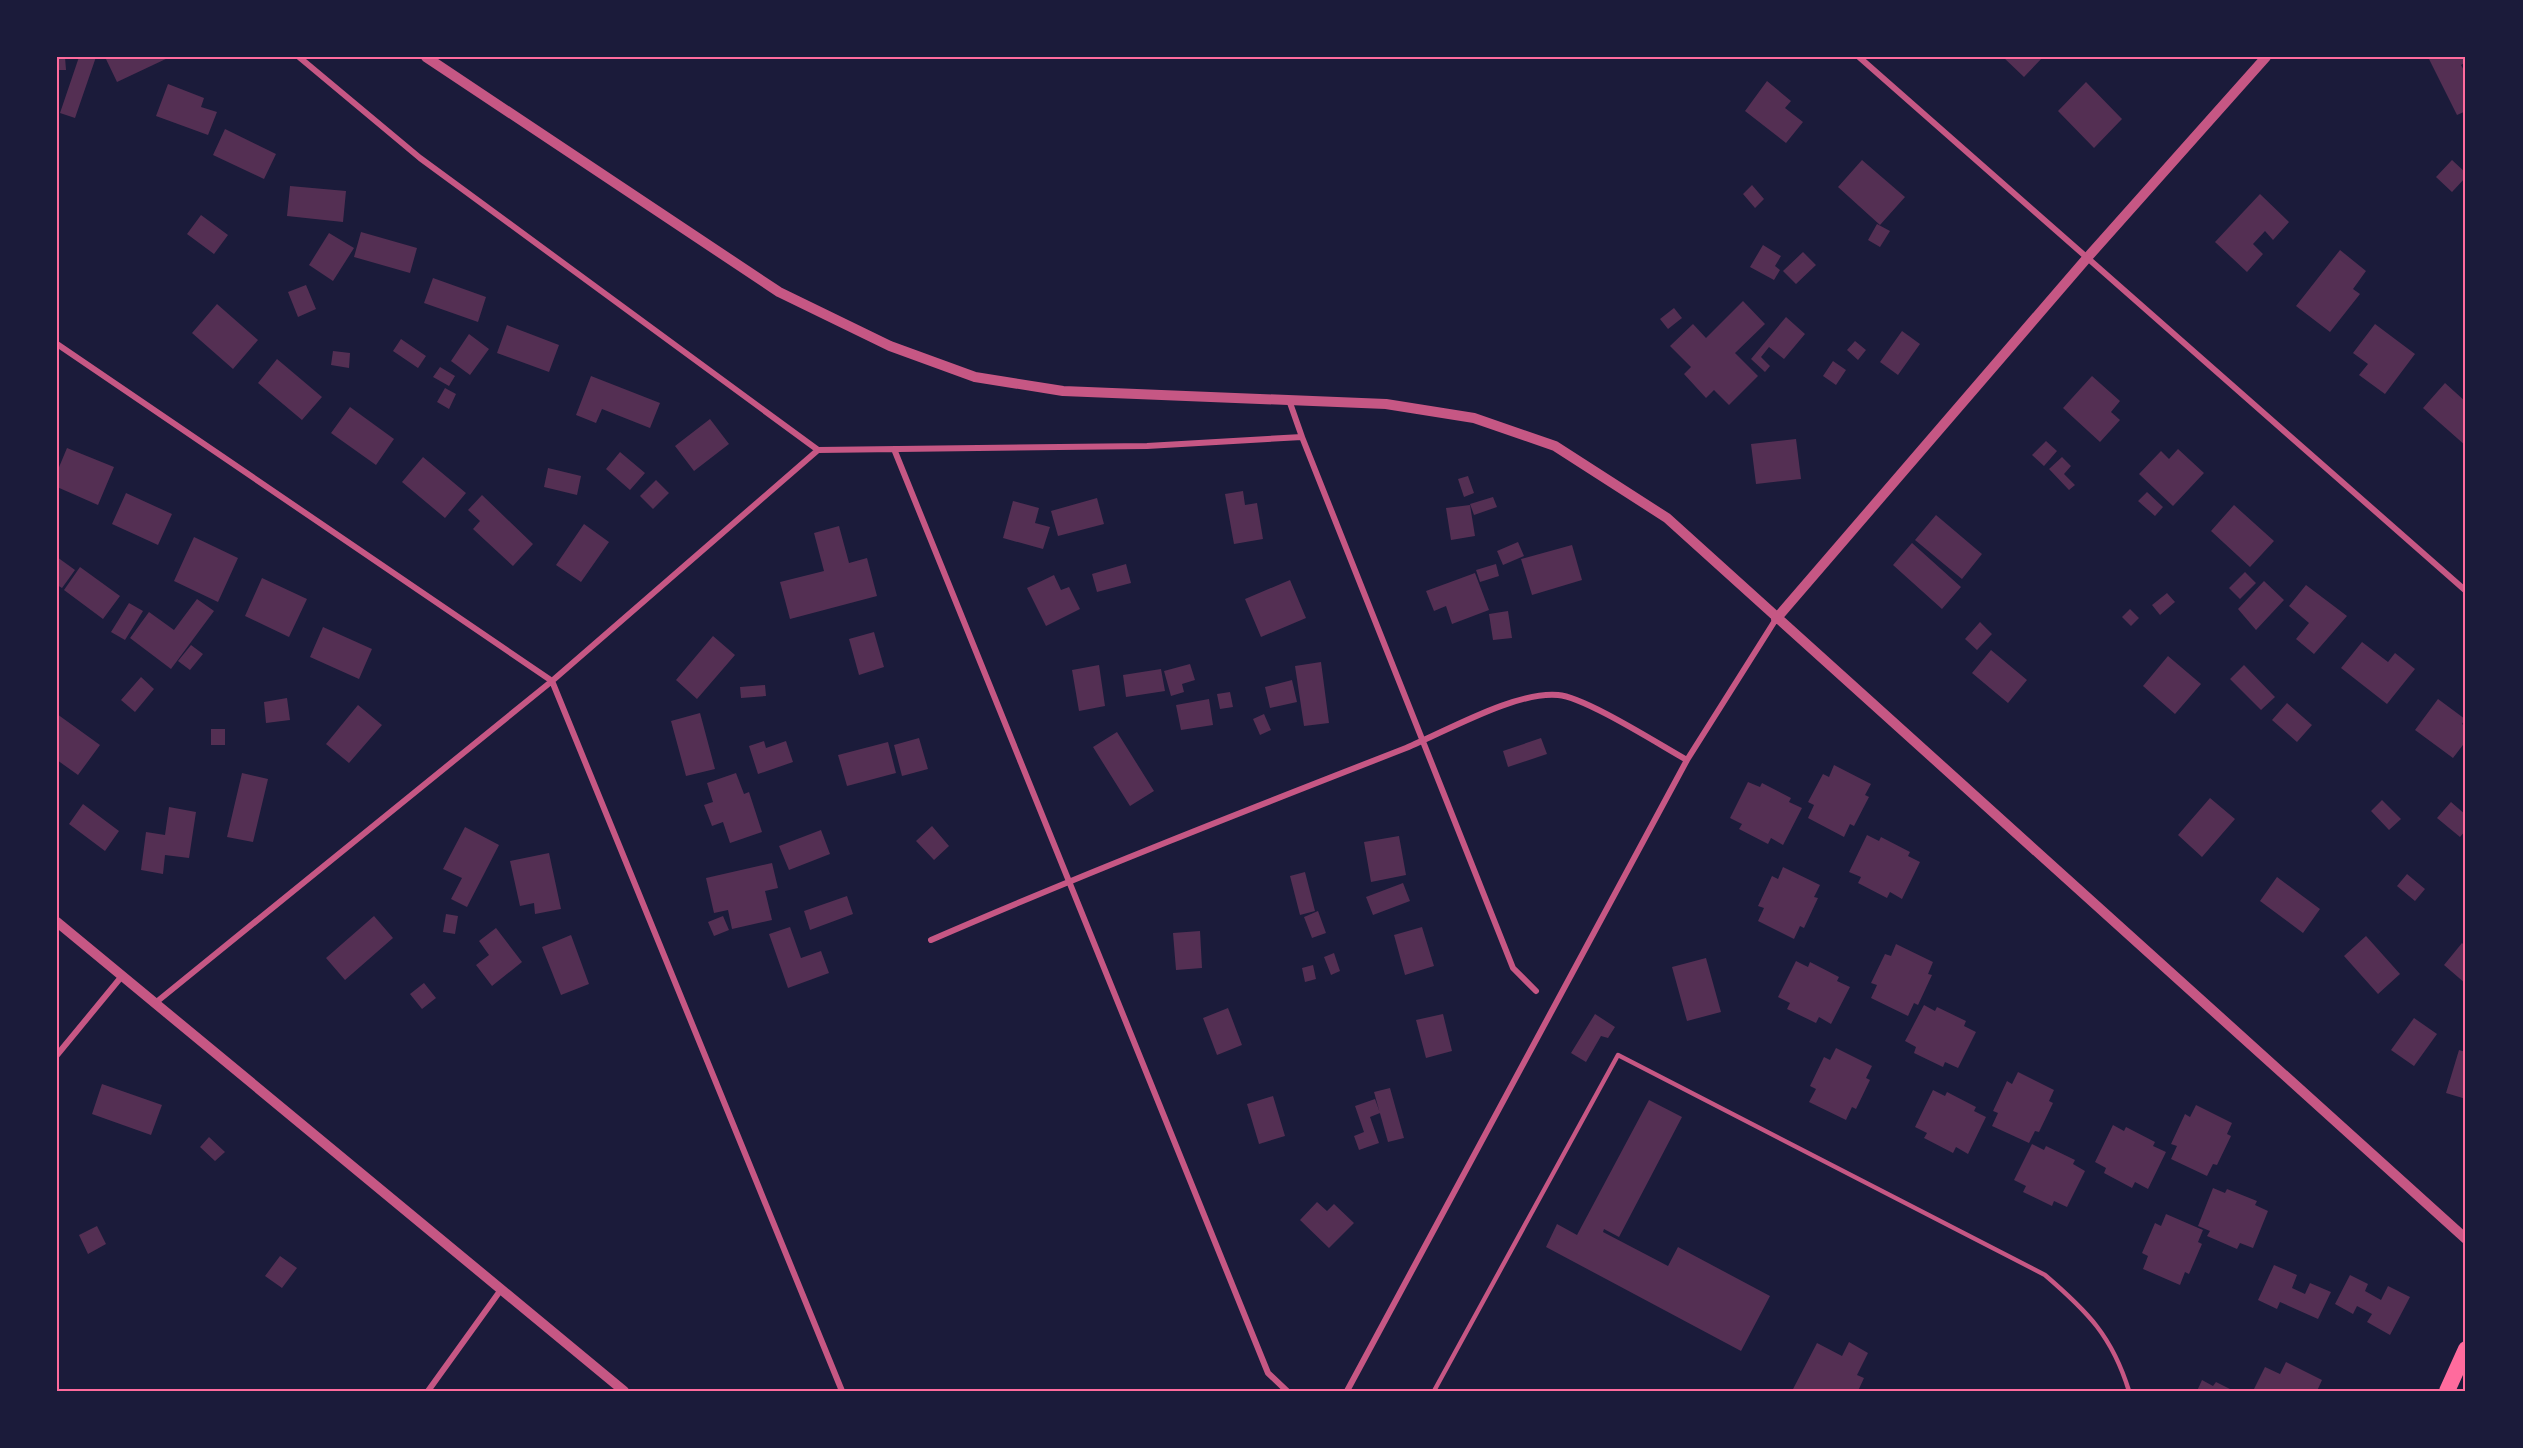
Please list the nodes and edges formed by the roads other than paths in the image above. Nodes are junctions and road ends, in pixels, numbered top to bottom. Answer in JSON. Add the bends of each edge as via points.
{"nodes":[{"id":1,"x":299,"y":57,"type":"edge"},
{"id":2,"x":426,"y":57,"type":"edge"},
{"id":3,"x":1859,"y":57,"type":"edge"},
{"id":4,"x":2266,"y":57,"type":"edge"},
{"id":5,"x":2087,"y":258,"type":"junction"},
{"id":6,"x":57,"y":344,"type":"edge"},
{"id":7,"x":1289,"y":399,"type":"junction"},
{"id":8,"x":1302,"y":437,"type":"junction"},
{"id":9,"x":894,"y":449,"type":"junction"},
{"id":10,"x":818,"y":450,"type":"junction"},
{"id":11,"x":2466,"y":591,"type":"edge"},
{"id":12,"x":1776,"y":618,"type":"junction"},
{"id":13,"x":552,"y":681,"type":"junction"},
{"id":14,"x":1423,"y":741,"type":"junction"},
{"id":15,"x":1687,"y":760,"type":"junction"},
{"id":16,"x":1069,"y":880,"type":"junction"},
{"id":17,"x":57,"y":922,"type":"edge"},
{"id":18,"x":931,"y":940,"type":"dead end"},
{"id":19,"x":122,"y":976,"type":"junction"},
{"id":20,"x":1536,"y":991,"type":"dead end"},
{"id":21,"x":154,"y":1004,"type":"junction"},
{"id":22,"x":57,"y":1055,"type":"edge"},
{"id":23,"x":2466,"y":1239,"type":"edge"},
{"id":24,"x":500,"y":1291,"type":"junction"},
{"id":25,"x":2466,"y":1348,"type":"edge"},
{"id":26,"x":428,"y":1391,"type":"edge"},
{"id":27,"x":624,"y":1391,"type":"edge"},
{"id":28,"x":842,"y":1391,"type":"edge"},
{"id":29,"x":1287,"y":1391,"type":"edge"},
{"id":30,"x":1347,"y":1391,"type":"edge"},
{"id":31,"x":1434,"y":1391,"type":"edge"},
{"id":32,"x":2129,"y":1391,"type":"edge"},
{"id":33,"x":2447,"y":1391,"type":"edge"}],
"edges":[{"from":1,"to":10,"type":"street","via":[[420,158]]},
{"from":2,"to":7,"type":"street","via":[[779,292],[890,346],[975,377],[1063,391]]},
{"from":3,"to":5,"type":"street"},
{"from":4,"to":5,"type":"street"},
{"from":5,"to":11,"type":"street"},
{"from":5,"to":12,"type":"street"},
{"from":6,"to":13,"type":"street"},
{"from":7,"to":8,"type":"street"},
{"from":7,"to":12,"type":"street","via":[[1386,404],[1474,418],[1555,446],[1667,518]]},
{"from":8,"to":9,"type":"street","via":[[1147,446]]},
{"from":8,"to":14,"type":"street"},
{"from":9,"to":10,"type":"street"},
{"from":9,"to":16,"type":"street"},
{"from":10,"to":13,"type":"street"},
{"from":12,"to":15,"type":"street"},
{"from":12,"to":23,"type":"street"},
{"from":13,"to":21,"type":"street"},
{"from":13,"to":28,"type":"street"},
{"from":14,"to":15,"type":"street","via":[[1531,695],[1561,695]]},
{"from":14,"to":16,"type":"street"},
{"from":14,"to":20,"type":"street","via":[[1513,968]]},
{"from":15,"to":30,"type":"street"},
{"from":16,"to":18,"type":"street"},
{"from":16,"to":29,"type":"street","via":[[1268,1373]]},
{"from":17,"to":19,"type":"street"},
{"from":19,"to":21,"type":"street"},
{"from":19,"to":22,"type":"street"},
{"from":21,"to":24,"type":"street"},
{"from":24,"to":26,"type":"street"},
{"from":24,"to":27,"type":"street"},
{"from":25,"to":33,"type":"highway"},
{"from":31,"to":32,"type":"lane","via":[[1618,1055],[2045,1275],[2080,1305],[2108,1338]]}]}
